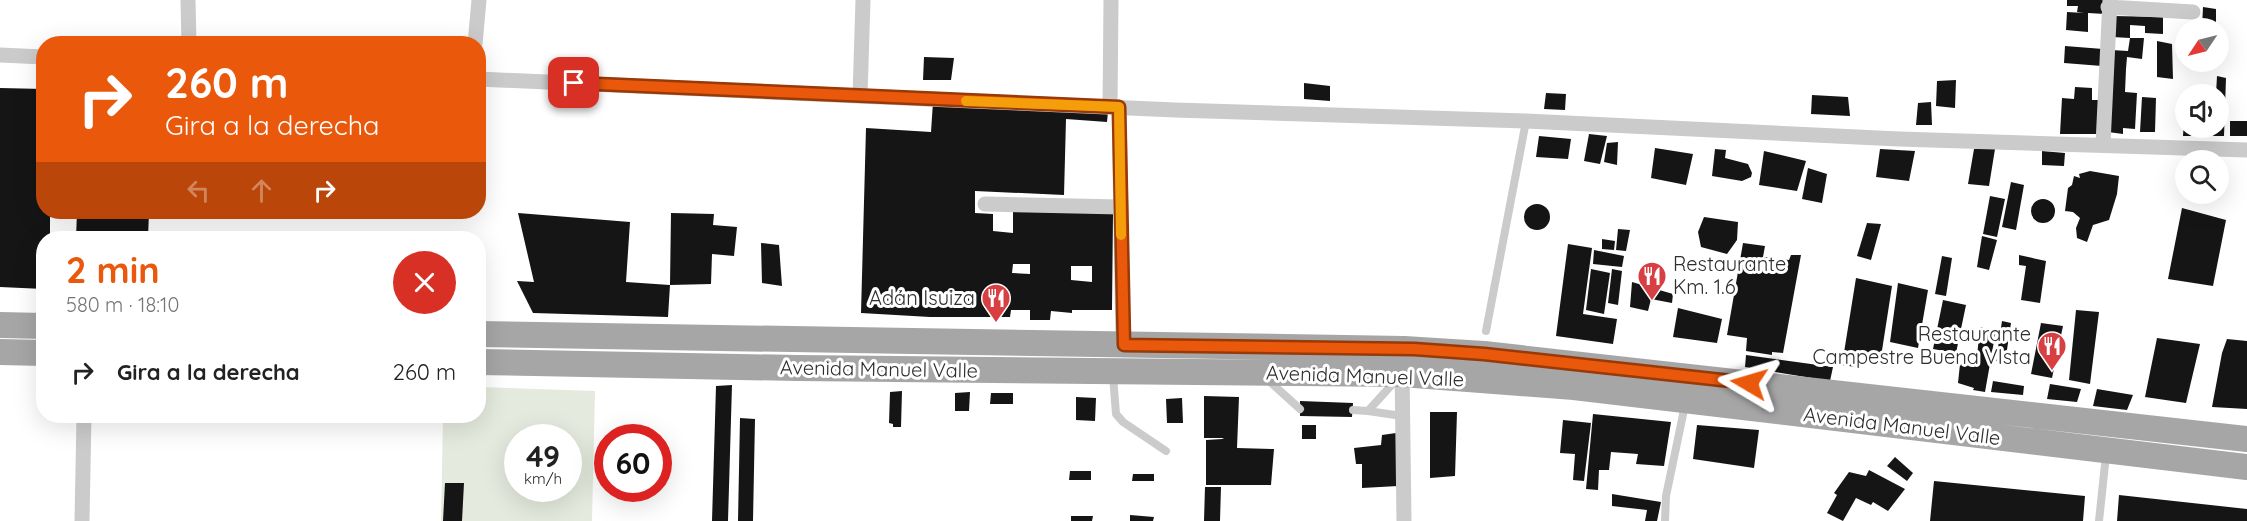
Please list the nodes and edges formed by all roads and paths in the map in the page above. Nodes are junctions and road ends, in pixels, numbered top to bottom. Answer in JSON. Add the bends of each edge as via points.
{"nodes":[{"id":1,"x":188,"y":0,"type":"edge"},
{"id":2,"x":479,"y":0,"type":"edge"},
{"id":3,"x":862,"y":0,"type":"edge"},
{"id":4,"x":1111,"y":0,"type":"edge"},
{"id":5,"x":2109,"y":4,"type":"edge"},
{"id":6,"x":2193,"y":12,"type":"dead end"},
{"id":7,"x":189,"y":36,"type":"edge"},
{"id":8,"x":476,"y":36,"type":"edge"},
{"id":9,"x":0,"y":55,"type":"edge"},
{"id":10,"x":36,"y":57,"type":"edge"},
{"id":11,"x":486,"y":79,"type":"edge"},
{"id":12,"x":860,"y":96,"type":"junction"},
{"id":13,"x":1114,"y":107,"type":"junction"},
{"id":14,"x":1526,"y":121,"type":"junction"},
{"id":15,"x":2103,"y":144,"type":"junction"},
{"id":16,"x":2247,"y":150,"type":"edge"},
{"id":17,"x":985,"y":204,"type":"dead end"},
{"id":18,"x":1121,"y":207,"type":"junction"},
{"id":19,"x":0,"y":325,"type":"edge"},
{"id":20,"x":36,"y":326,"type":"edge"},
{"id":21,"x":1486,"y":331,"type":"dead end"},
{"id":22,"x":486,"y":334,"type":"edge"},
{"id":23,"x":1124,"y":345,"type":"junction"},
{"id":24,"x":0,"y":352,"type":"edge"},
{"id":25,"x":36,"y":353,"type":"edge"},
{"id":26,"x":1403,"y":361,"type":"junction"},
{"id":27,"x":486,"y":362,"type":"edge"},
{"id":28,"x":1113,"y":372,"type":"junction"},
{"id":29,"x":1260,"y":373,"type":"junction"},
{"id":30,"x":1686,"y":400,"type":"junction"},
{"id":31,"x":1300,"y":409,"type":"dead end"},
{"id":32,"x":1353,"y":410,"type":"dead end"},
{"id":33,"x":1368,"y":411,"type":"junction"},
{"id":34,"x":1402,"y":416,"type":"junction"},
{"id":35,"x":84,"y":423,"type":"edge"},
{"id":36,"x":2247,"y":439,"type":"edge"},
{"id":37,"x":1166,"y":450,"type":"dead end"},
{"id":38,"x":2107,"y":450,"type":"junction"},
{"id":39,"x":2247,"y":467,"type":"edge"},
{"id":40,"x":82,"y":521,"type":"edge"},
{"id":41,"x":1404,"y":521,"type":"edge"},
{"id":42,"x":1665,"y":521,"type":"edge"},
{"id":43,"x":2099,"y":521,"type":"edge"}],
"edges":[{"from":1,"to":7,"type":"street"},
{"from":2,"to":8,"type":"street"},
{"from":3,"to":12,"type":"street"},
{"from":4,"to":13,"type":"street"},
{"from":5,"to":6,"type":"street"},
{"from":5,"to":15,"type":"street"},
{"from":9,"to":10,"type":"street"},
{"from":11,"to":12,"type":"street"},
{"from":12,"to":13,"type":"street"},
{"from":13,"to":14,"type":"street"},
{"from":13,"to":18,"type":"street"},
{"from":14,"to":15,"type":"street","via":[[1887,139]]},
{"from":14,"to":21,"type":"lane"},
{"from":15,"to":16,"type":"street"},
{"from":17,"to":18,"type":"street"},
{"from":18,"to":23,"type":"street"},
{"from":19,"to":20,"type":"main road"},
{"from":22,"to":23,"type":"main road","name":"Avenida Manuel Valle"},
{"from":23,"to":26,"type":"main road","name":"Avenida Manuel Valle"},
{"from":24,"to":25,"type":"main road"},
{"from":26,"to":29,"type":"main road","name":"Avenida Manuel Valle"},
{"from":26,"to":30,"type":"main road","name":"Avenida Manuel Valle"},
{"from":26,"to":33,"type":"lane"},
{"from":26,"to":34,"type":"street"},
{"from":26,"to":36,"type":"main road","name":"Avenida Manuel Valle","via":[[1496,355]]},
{"from":27,"to":28,"type":"main road","name":"Avenida Manuel Valle"},
{"from":28,"to":29,"type":"main road","name":"Avenida Manuel Valle"},
{"from":28,"to":37,"type":"lane","via":[[1116,414]]},
{"from":29,"to":31,"type":"lane"},
{"from":30,"to":38,"type":"main road","name":"Avenida Manuel Valle"},
{"from":30,"to":42,"type":"lane","via":[[1666,496]]},
{"from":32,"to":33,"type":"lane"},
{"from":33,"to":34,"type":"lane"},
{"from":34,"to":41,"type":"street"},
{"from":35,"to":40,"type":"street"},
{"from":38,"to":39,"type":"main road","name":"Avenida Manuel Valle"},
{"from":38,"to":43,"type":"lane"}]}
